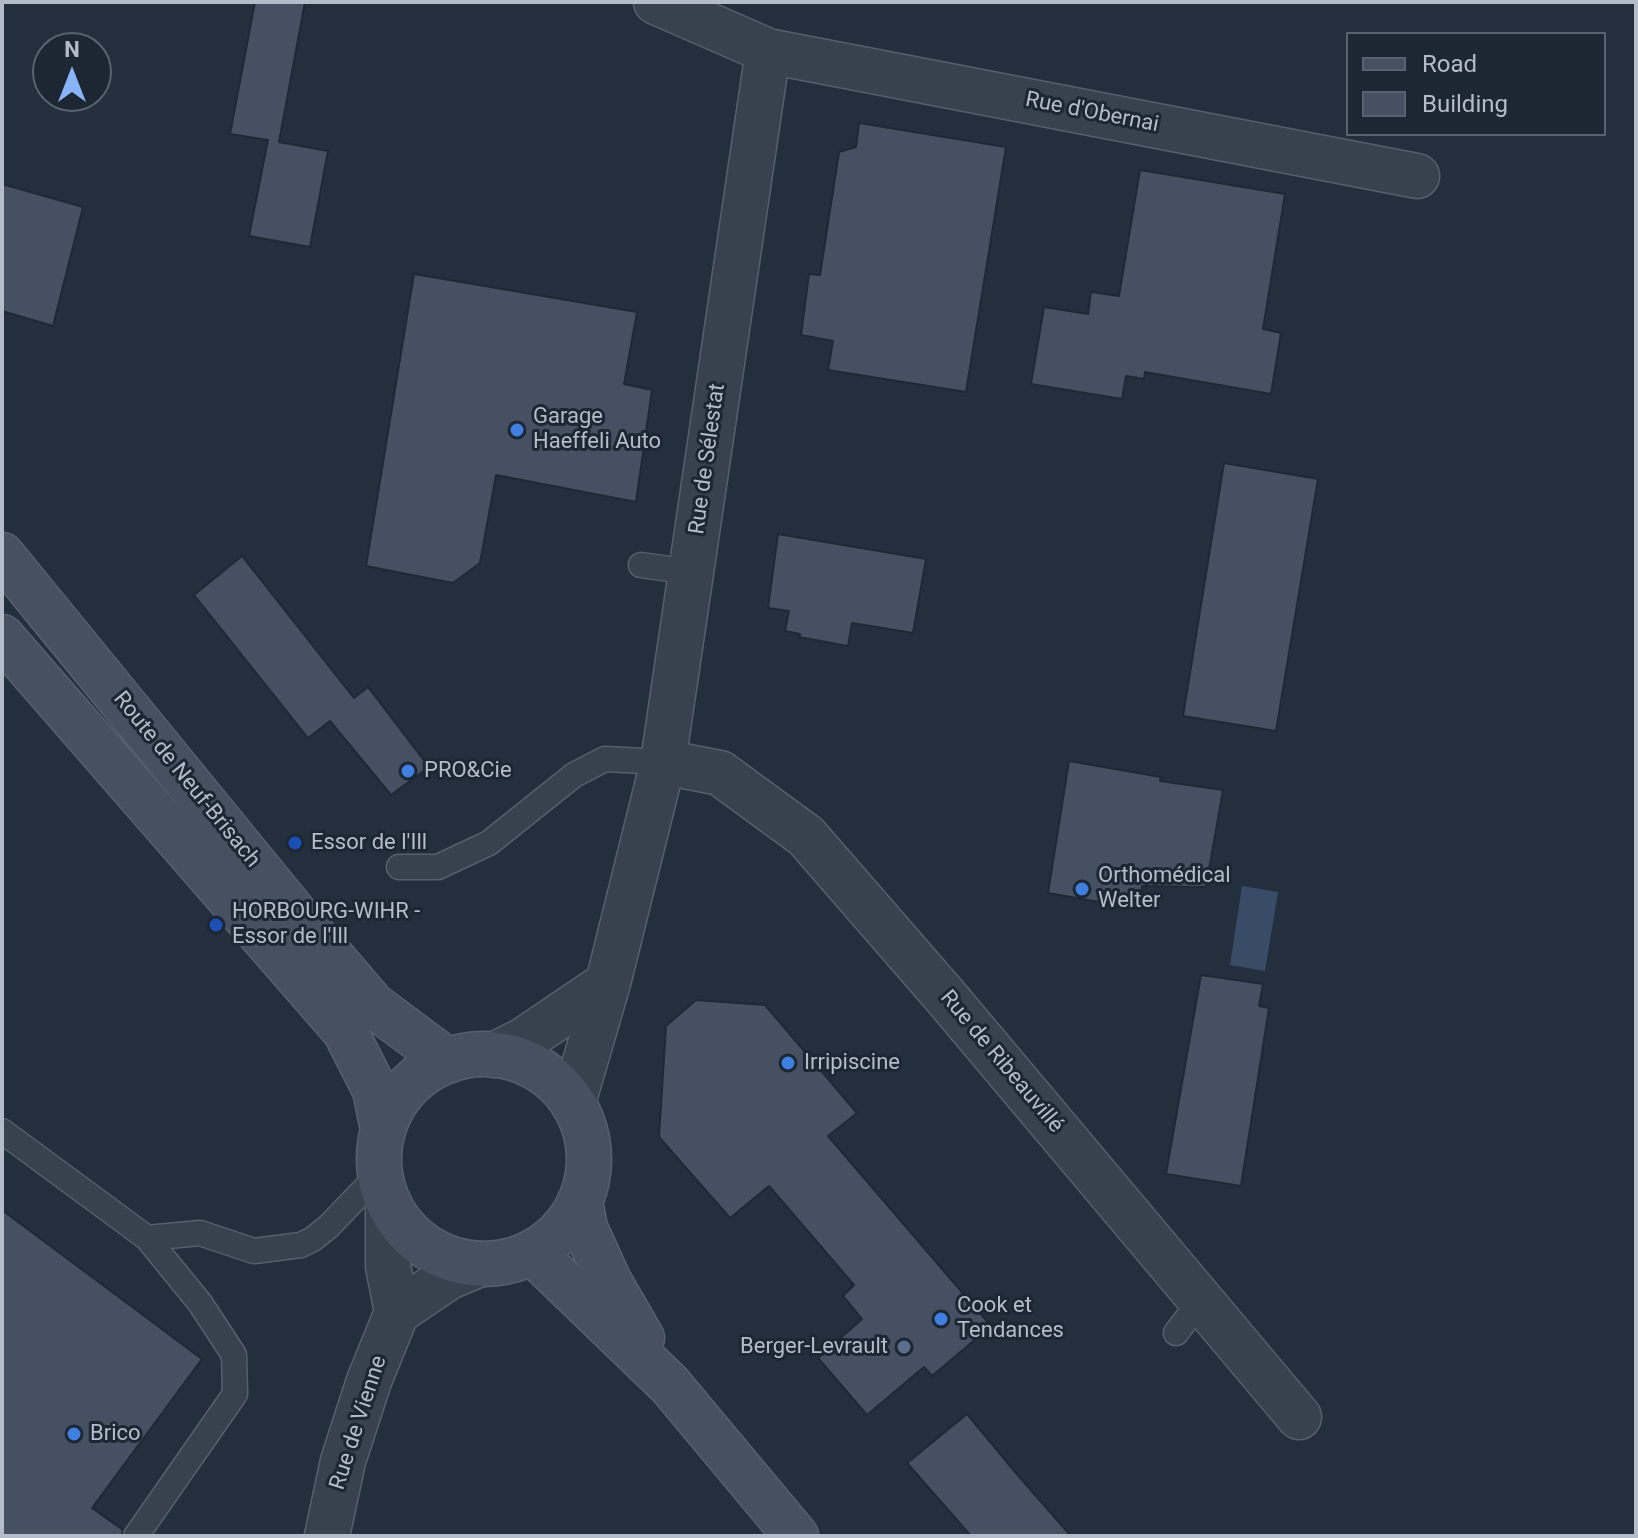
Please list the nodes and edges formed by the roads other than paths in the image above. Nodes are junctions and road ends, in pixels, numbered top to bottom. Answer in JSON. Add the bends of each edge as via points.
{"nodes":[{"id":1,"x":656,"y":2,"type":"edge"},
{"id":2,"x":768,"y":51,"type":"junction"},
{"id":3,"x":1417,"y":176,"type":"dead end"},
{"id":4,"x":2,"y":555,"type":"edge"},
{"id":5,"x":641,"y":565,"type":"dead end"},
{"id":6,"x":691,"y":572,"type":"junction"},
{"id":7,"x":2,"y":637,"type":"edge"},
{"id":8,"x":663,"y":762,"type":"junction"},
{"id":9,"x":399,"y":867,"type":"dead end"},
{"id":10,"x":608,"y":983,"type":"junction"},
{"id":11,"x":494,"y":1055,"type":"junction"},
{"id":12,"x":448,"y":1061,"type":"junction"},
{"id":13,"x":573,"y":1103,"type":"junction"},
{"id":14,"x":383,"y":1130,"type":"junction"},
{"id":15,"x":2,"y":1131,"type":"edge"},
{"id":16,"x":384,"y":1188,"type":"junction"},
{"id":17,"x":580,"y":1201,"type":"junction"},
{"id":18,"x":147,"y":1238,"type":"junction"},
{"id":19,"x":533,"y":1253,"type":"junction"},
{"id":20,"x":480,"y":1264,"type":"junction"},
{"id":21,"x":397,"y":1312,"type":"junction"},
{"id":22,"x":670,"y":1385,"type":"junction"},
{"id":23,"x":1299,"y":1417,"type":"dead end"},
{"id":24,"x":136,"y":1536,"type":"edge"},
{"id":25,"x":327,"y":1536,"type":"edge"},
{"id":26,"x":796,"y":1536,"type":"edge"}],
"edges":[{"from":1,"to":2,"type":"street"},
{"from":2,"to":3,"type":"street","name":"Rue d'Obernai"},
{"from":2,"to":6,"type":"street","name":"Rue de Sélestat"},
{"from":4,"to":12,"type":"main road","name":"Route de Neuf-Brisach","via":[[373,1005]]},
{"from":5,"to":6,"type":"lane"},
{"from":6,"to":8,"type":"street","name":"Rue de Sélestat"},
{"from":7,"to":14,"type":"main road","name":"Route de Neuf-Brisach","via":[[345,1031],[375,1090]]},
{"from":8,"to":9,"type":"lane","via":[[605,759],[574,775],[489,843],[438,867]]},
{"from":8,"to":10,"type":"street","name":"Rue de Sélestat"},
{"from":8,"to":23,"type":"street","name":"Rue de Ribeauvillé","via":[[720,773],[806,836],[945,996],[1188,1316]]},
{"from":10,"to":11,"type":"street"},
{"from":10,"to":13,"type":"street","name":"Rue de Sélestat"},
{"from":11,"to":12,"type":"main road","name":"Route de Neuf-Brisach"},
{"from":11,"to":13,"type":"main road","name":"Route de Neuf-Brisach","via":[[539,1070]]},
{"from":12,"to":14,"type":"main road","name":"Route de Neuf-Brisach","via":[[406,1089]]},
{"from":13,"to":17,"type":"main road","name":"Route de Neuf-Brisach","via":[[590,1159]]},
{"from":14,"to":16,"type":"main road","name":"Route de Neuf-Brisach"},
{"from":15,"to":18,"type":"lane"},
{"from":16,"to":18,"type":"lane","via":[[301,1245],[254,1251],[200,1233]]},
{"from":16,"to":20,"type":"main road","name":"Route de Neuf-Brisach","via":[[404,1229],[453,1260]]},
{"from":16,"to":21,"type":"street","via":[[388,1266]]},
{"from":17,"to":19,"type":"main road","name":"Route de Neuf-Brisach","via":[[556,1237]]},
{"from":17,"to":22,"type":"main road","name":"Route de Neuf-Brisach","via":[[585,1228],[609,1281]]},
{"from":18,"to":24,"type":"lane","via":[[234,1355],[235,1394]]},
{"from":19,"to":20,"type":"main road","name":"Route de Neuf-Brisach"},
{"from":19,"to":22,"type":"main road","name":"Route de Neuf-Brisach"},
{"from":20,"to":21,"type":"street","via":[[449,1277]]},
{"from":21,"to":25,"type":"street","name":"Rue de Vienne","via":[[343,1461]]},
{"from":22,"to":26,"type":"main road","name":"Route de Neuf-Brisach"}]}
